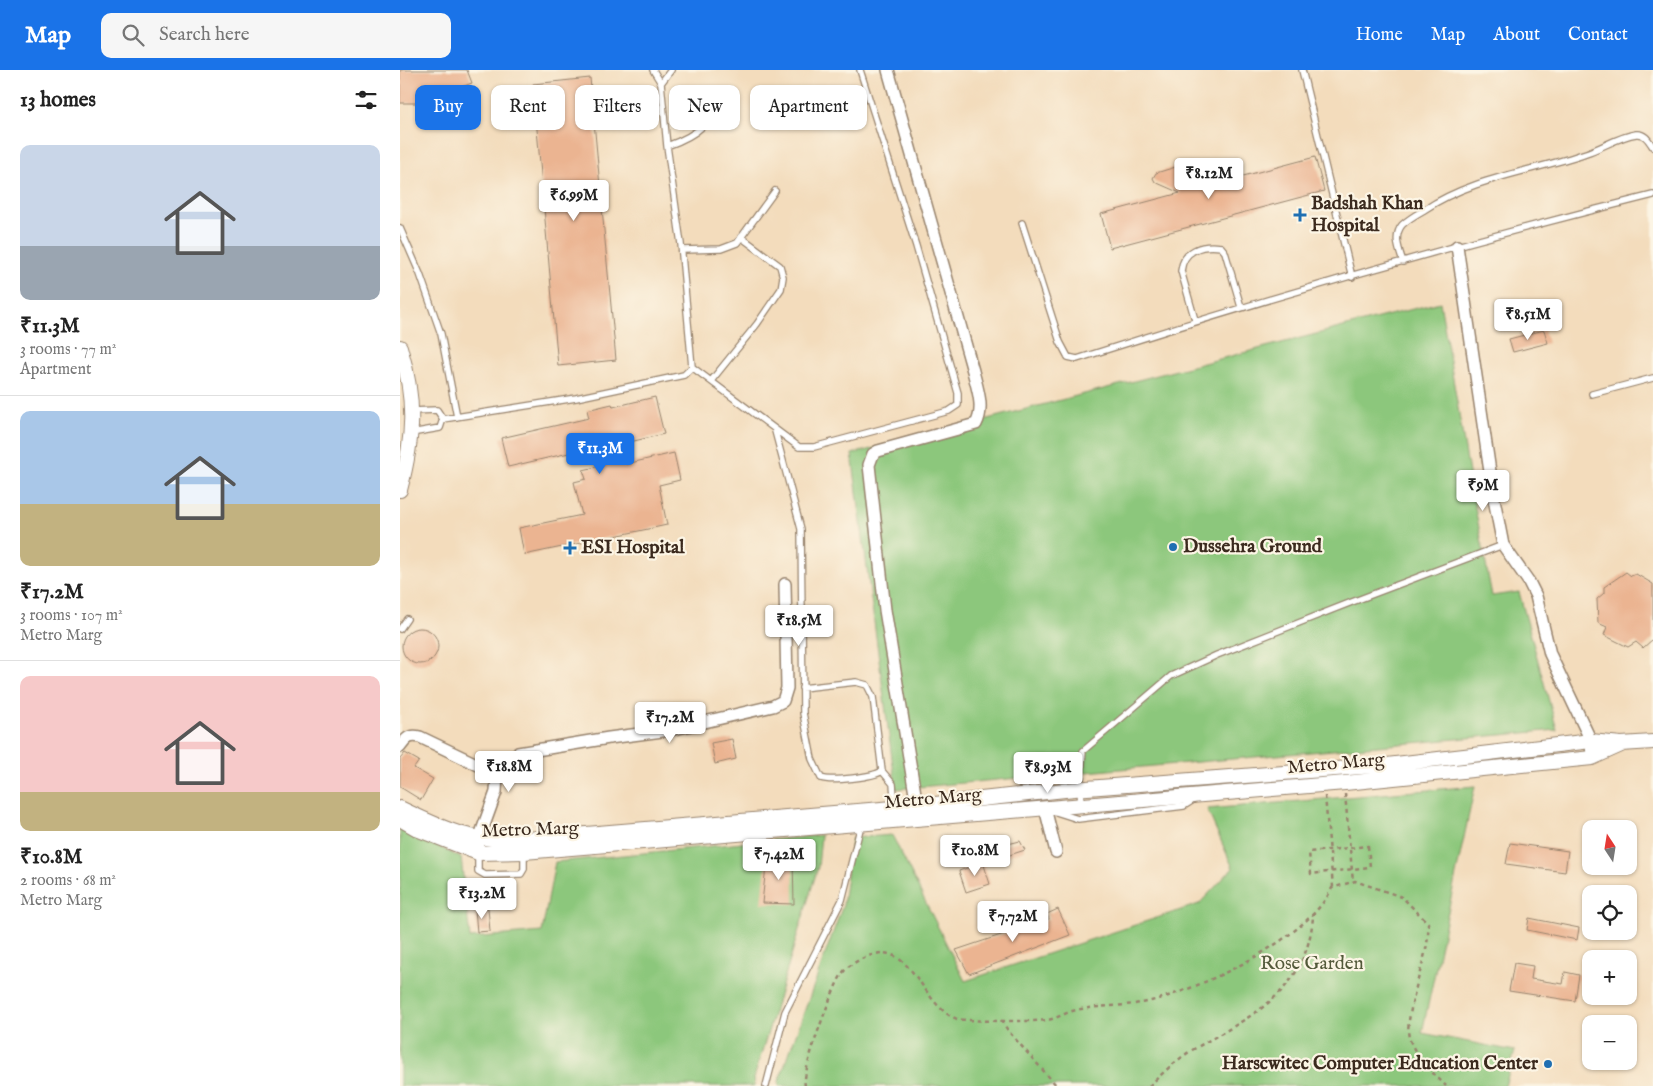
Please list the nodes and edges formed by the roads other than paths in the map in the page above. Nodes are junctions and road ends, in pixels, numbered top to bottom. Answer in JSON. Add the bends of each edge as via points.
{"nodes":[{"id":1,"x":653,"y":70,"type":"edge"},
{"id":2,"x":671,"y":70,"type":"edge"},
{"id":3,"x":860,"y":70,"type":"edge"},
{"id":4,"x":888,"y":70,"type":"edge"},
{"id":5,"x":1302,"y":70,"type":"edge"},
{"id":6,"x":662,"y":83,"type":"junction"},
{"id":7,"x":700,"y":130,"type":"edge"},
{"id":8,"x":667,"y":146,"type":"junction"},
{"id":9,"x":1653,"y":147,"type":"edge"},
{"id":10,"x":776,"y":191,"type":"dead end"},
{"id":11,"x":1653,"y":195,"type":"edge"},
{"id":12,"x":1022,"y":223,"type":"dead end"},
{"id":13,"x":400,"y":228,"type":"edge"},
{"id":14,"x":741,"y":236,"type":"junction"},
{"id":15,"x":1457,"y":246,"type":"junction"},
{"id":16,"x":682,"y":250,"type":"junction"},
{"id":17,"x":1403,"y":262,"type":"junction"},
{"id":18,"x":1352,"y":277,"type":"junction"},
{"id":19,"x":1241,"y":307,"type":"junction"},
{"id":20,"x":1195,"y":320,"type":"junction"},
{"id":21,"x":400,"y":347,"type":"edge"},
{"id":22,"x":692,"y":367,"type":"junction"},
{"id":23,"x":1653,"y":378,"type":"edge"},
{"id":24,"x":711,"y":381,"type":"junction"},
{"id":25,"x":1592,"y":394,"type":"dead end"},
{"id":26,"x":412,"y":411,"type":"junction"},
{"id":27,"x":457,"y":417,"type":"junction"},
{"id":28,"x":443,"y":419,"type":"junction"},
{"id":29,"x":775,"y":431,"type":"junction"},
{"id":30,"x":411,"y":432,"type":"junction"},
{"id":31,"x":400,"y":490,"type":"edge"},
{"id":32,"x":1503,"y":546,"type":"junction"},
{"id":33,"x":785,"y":584,"type":"dead end"},
{"id":34,"x":407,"y":619,"type":"dead end"},
{"id":35,"x":400,"y":629,"type":"edge"},
{"id":36,"x":802,"y":688,"type":"junction"},
{"id":37,"x":1590,"y":741,"type":"junction"},
{"id":38,"x":1653,"y":742,"type":"edge"},
{"id":39,"x":1621,"y":744,"type":"junction"},
{"id":40,"x":400,"y":747,"type":"edge"},
{"id":41,"x":1592,"y":758,"type":"junction"},
{"id":42,"x":882,"y":771,"type":"junction"},
{"id":43,"x":498,"y":774,"type":"junction"},
{"id":44,"x":1080,"y":788,"type":"junction"},
{"id":45,"x":1202,"y":795,"type":"junction"},
{"id":46,"x":1082,"y":805,"type":"junction"},
{"id":47,"x":917,"y":806,"type":"junction"},
{"id":48,"x":400,"y":808,"type":"edge"},
{"id":49,"x":895,"y":808,"type":"junction"},
{"id":50,"x":1044,"y":808,"type":"junction"},
{"id":51,"x":861,"y":817,"type":"junction"},
{"id":52,"x":400,"y":819,"type":"edge"},
{"id":53,"x":478,"y":846,"type":"junction"},
{"id":54,"x":524,"y":852,"type":"junction"},
{"id":55,"x":1056,"y":852,"type":"dead end"},
{"id":56,"x":766,"y":1086,"type":"edge"}],
"edges":[{"from":1,"to":6,"type":"lane"},
{"from":2,"to":6,"type":"lane"},
{"from":3,"to":29,"type":"lane","via":[[916,246],[958,393],[958,405],[949,411],[814,446],[799,447]]},
{"from":4,"to":47,"type":"street","via":[[980,404],[980,418],[976,424],[878,451],[870,460],[885,610]]},
{"from":5,"to":18,"type":"lane"},
{"from":6,"to":8,"type":"lane"},
{"from":7,"to":8,"type":"lane"},
{"from":8,"to":16,"type":"lane"},
{"from":9,"to":17,"type":"lane","via":[[1647,138],[1636,134],[1585,154],[1481,183],[1448,196],[1433,203],[1397,233]]},
{"from":10,"to":14,"type":"lane"},
{"from":11,"to":15,"type":"lane"},
{"from":12,"to":20,"type":"lane","via":[[1048,309],[1068,357],[1077,359]]},
{"from":13,"to":27,"type":"lane","via":[[424,283],[440,334]]},
{"from":14,"to":16,"type":"lane","via":[[737,243],[721,249]]},
{"from":14,"to":24,"type":"lane","via":[[780,266],[781,288]]},
{"from":15,"to":17,"type":"lane"},
{"from":15,"to":32,"type":"street"},
{"from":16,"to":22,"type":"lane"},
{"from":17,"to":18,"type":"lane"},
{"from":18,"to":19,"type":"lane"},
{"from":19,"to":20,"type":"lane"},
{"from":19,"to":20,"type":"lane","via":[[1225,252],[1221,247],[1202,247],[1194,250],[1182,263]]},
{"from":21,"to":26,"type":"street","via":[[408,372]]},
{"from":22,"to":24,"type":"lane"},
{"from":22,"to":27,"type":"lane","via":[[684,375],[576,398]]},
{"from":23,"to":25,"type":"lane"},
{"from":24,"to":29,"type":"lane"},
{"from":26,"to":28,"type":"lane","via":[[437,410]]},
{"from":26,"to":30,"type":"street"},
{"from":27,"to":28,"type":"lane"},
{"from":28,"to":30,"type":"lane","via":[[440,428]]},
{"from":29,"to":36,"type":"lane","via":[[801,529]]},
{"from":30,"to":31,"type":"street"},
{"from":32,"to":37,"type":"street","via":[[1532,586],[1550,654]]},
{"from":32,"to":44,"type":"lane","via":[[1325,612],[1171,676],[1083,751]]},
{"from":33,"to":43,"type":"street","via":[[787,688],[785,698],[779,704],[670,730],[522,751],[512,757]]},
{"from":34,"to":35,"type":"lane"},
{"from":36,"to":42,"type":"lane","via":[[856,682],[867,685],[874,697]]},
{"from":36,"to":42,"type":"lane","via":[[807,731],[820,778],[831,780]]},
{"from":37,"to":39,"type":"street","name":"Metro Marg"},
{"from":37,"to":41,"type":"street"},
{"from":37,"to":44,"type":"street","name":"Metro Marg","via":[[1387,765]]},
{"from":38,"to":39,"type":"street","name":"Metro Marg"},
{"from":39,"to":41,"type":"street","name":"Metro Marg"},
{"from":40,"to":43,"type":"street","via":[[412,735],[420,737]]},
{"from":41,"to":45,"type":"street","name":"Metro Marg"},
{"from":42,"to":49,"type":"lane","via":[[893,784]]},
{"from":43,"to":53,"type":"street","via":[[496,792]]},
{"from":44,"to":46,"type":"lane"},
{"from":44,"to":47,"type":"street","name":"Metro Marg"},
{"from":45,"to":46,"type":"street","name":"Metro Marg"},
{"from":45,"to":50,"type":"lane","via":[[1184,806],[1078,819]]},
{"from":46,"to":50,"type":"street","name":"Metro Marg"},
{"from":47,"to":49,"type":"street","name":"Metro Marg"},
{"from":48,"to":53,"type":"street","name":"Metro Marg"},
{"from":49,"to":51,"type":"street","name":"Metro Marg"},
{"from":50,"to":51,"type":"street","name":"Metro Marg"},
{"from":50,"to":55,"type":"street"},
{"from":51,"to":53,"type":"street","name":"Metro Marg","via":[[602,833]]},
{"from":51,"to":54,"type":"street","name":"Metro Marg"},
{"from":51,"to":56,"type":"lane","via":[[842,900],[785,1012]]},
{"from":52,"to":53,"type":"street","name":"Metro Marg","via":[[419,830]]},
{"from":53,"to":54,"type":"street","name":"Metro Marg"},
{"from":53,"to":54,"type":"lane","via":[[478,871],[485,875],[521,874]]}]}
